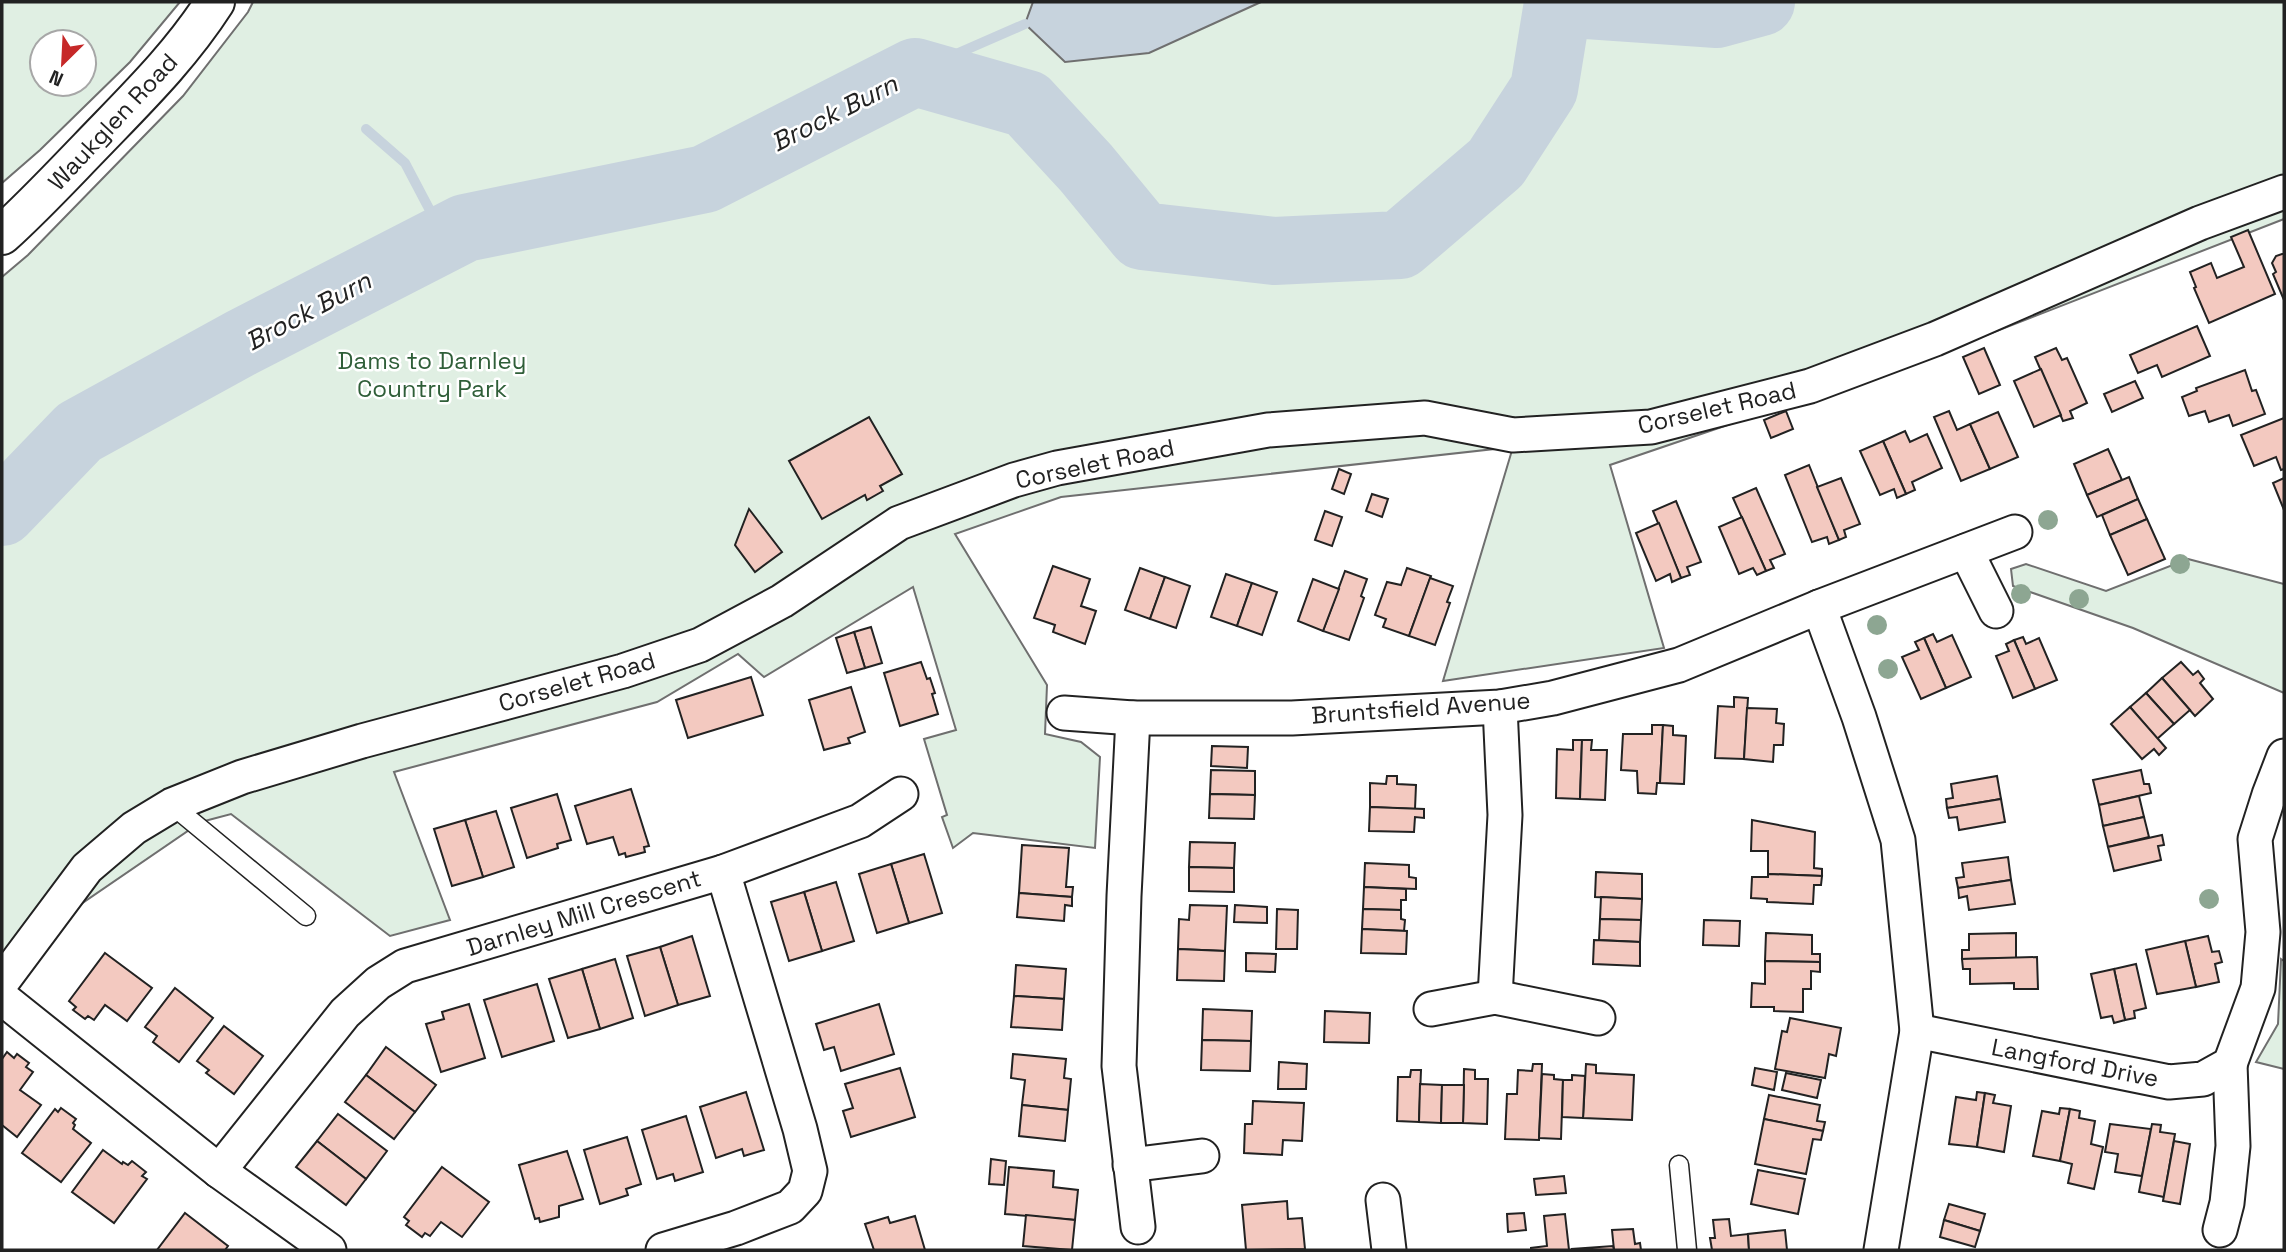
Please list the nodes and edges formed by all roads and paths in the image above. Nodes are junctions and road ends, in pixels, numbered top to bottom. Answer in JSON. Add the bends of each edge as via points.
{"nodes":[{"id":1,"x":215,"y":2,"type":"edge"},
{"id":2,"x":2284,"y":192,"type":"edge"},
{"id":3,"x":2,"y":235,"type":"edge"},
{"id":4,"x":2015,"y":533,"type":"dead end"},
{"id":5,"x":1966,"y":551,"type":"junction"},
{"id":6,"x":1819,"y":607,"type":"junction"},
{"id":7,"x":1996,"y":611,"type":"dead end"},
{"id":8,"x":1500,"y":707,"type":"junction"},
{"id":9,"x":1065,"y":713,"type":"dead end"},
{"id":10,"x":1133,"y":718,"type":"junction"},
{"id":11,"x":2283,"y":760,"type":"edge"},
{"id":12,"x":901,"y":794,"type":"dead end"},
{"id":13,"x":172,"y":805,"type":"junction"},
{"id":14,"x":723,"y":872,"type":"junction"},
{"id":15,"x":306,"y":916,"type":"dead end"},
{"id":16,"x":2,"y":982,"type":"edge"},
{"id":17,"x":1495,"y":997,"type":"junction"},
{"id":18,"x":2,"y":998,"type":"edge"},
{"id":19,"x":1432,"y":1009,"type":"dead end"},
{"id":20,"x":1598,"y":1018,"type":"dead end"},
{"id":21,"x":1917,"y":1031,"type":"junction"},
{"id":22,"x":2230,"y":1064,"type":"junction"},
{"id":23,"x":1202,"y":1156,"type":"dead end"},
{"id":24,"x":1130,"y":1165,"type":"junction"},
{"id":25,"x":1679,"y":1165,"type":"dead end"},
{"id":26,"x":219,"y":1171,"type":"junction"},
{"id":27,"x":1383,"y":1200,"type":"dead end"},
{"id":28,"x":1138,"y":1227,"type":"dead end"},
{"id":29,"x":2220,"y":1230,"type":"dead end"},
{"id":30,"x":328,"y":1250,"type":"edge"},
{"id":31,"x":663,"y":1250,"type":"edge"},
{"id":32,"x":1389,"y":1250,"type":"edge"},
{"id":33,"x":1687,"y":1250,"type":"edge"},
{"id":34,"x":1881,"y":1250,"type":"edge"}],
"edges":[{"from":1,"to":3,"type":"street","name":"Waukglen Road","via":[[157,79]]},
{"from":2,"to":13,"type":"street","name":"Corselet Road","via":[[2200,223],[1935,339],[1811,386],[1651,426],[1513,435],[1425,418],[1268,430],[1014,480],[899,523],[782,601],[699,645],[623,671],[242,777]]},
{"from":4,"to":5,"type":"street","name":"Bruntsfield Avenue"},
{"from":5,"to":6,"type":"street","name":"Bruntsfield Avenue"},
{"from":5,"to":7,"type":"street"},
{"from":6,"to":8,"type":"street","name":"Bruntsfield Avenue","via":[[1679,665]]},
{"from":6,"to":21,"type":"street","via":[[1898,840]]},
{"from":8,"to":10,"type":"street","name":"Bruntsfield Avenue","via":[[1292,718]]},
{"from":8,"to":17,"type":"street","via":[[1505,815]]},
{"from":9,"to":10,"type":"street","name":"Bruntsfield Avenue"},
{"from":10,"to":24,"type":"street","via":[[1119,1066]]},
{"from":11,"to":22,"type":"street","via":[[2255,839],[2263,932],[2258,988]]},
{"from":12,"to":14,"type":"street","via":[[860,821]]},
{"from":13,"to":15,"type":"lane"},
{"from":13,"to":16,"type":"street","name":"Corselet Road","via":[[134,828],[87,868]]},
{"from":14,"to":26,"type":"street","name":"Darnley Mill Crescent","via":[[405,966],[345,1013]]},
{"from":14,"to":31,"type":"street","name":"Darnley Mill Crescent","via":[[810,1171],[805,1191],[790,1207]]},
{"from":17,"to":19,"type":"street"},
{"from":17,"to":20,"type":"street"},
{"from":18,"to":26,"type":"street"},
{"from":21,"to":22,"type":"street","name":"Langford Drive","via":[[2169,1082],[2203,1079]]},
{"from":21,"to":34,"type":"street"},
{"from":22,"to":29,"type":"street","via":[[2233,1146]]},
{"from":23,"to":24,"type":"street"},
{"from":24,"to":28,"type":"street"},
{"from":25,"to":33,"type":"lane"},
{"from":26,"to":30,"type":"street"},
{"from":27,"to":32,"type":"street"}]}
